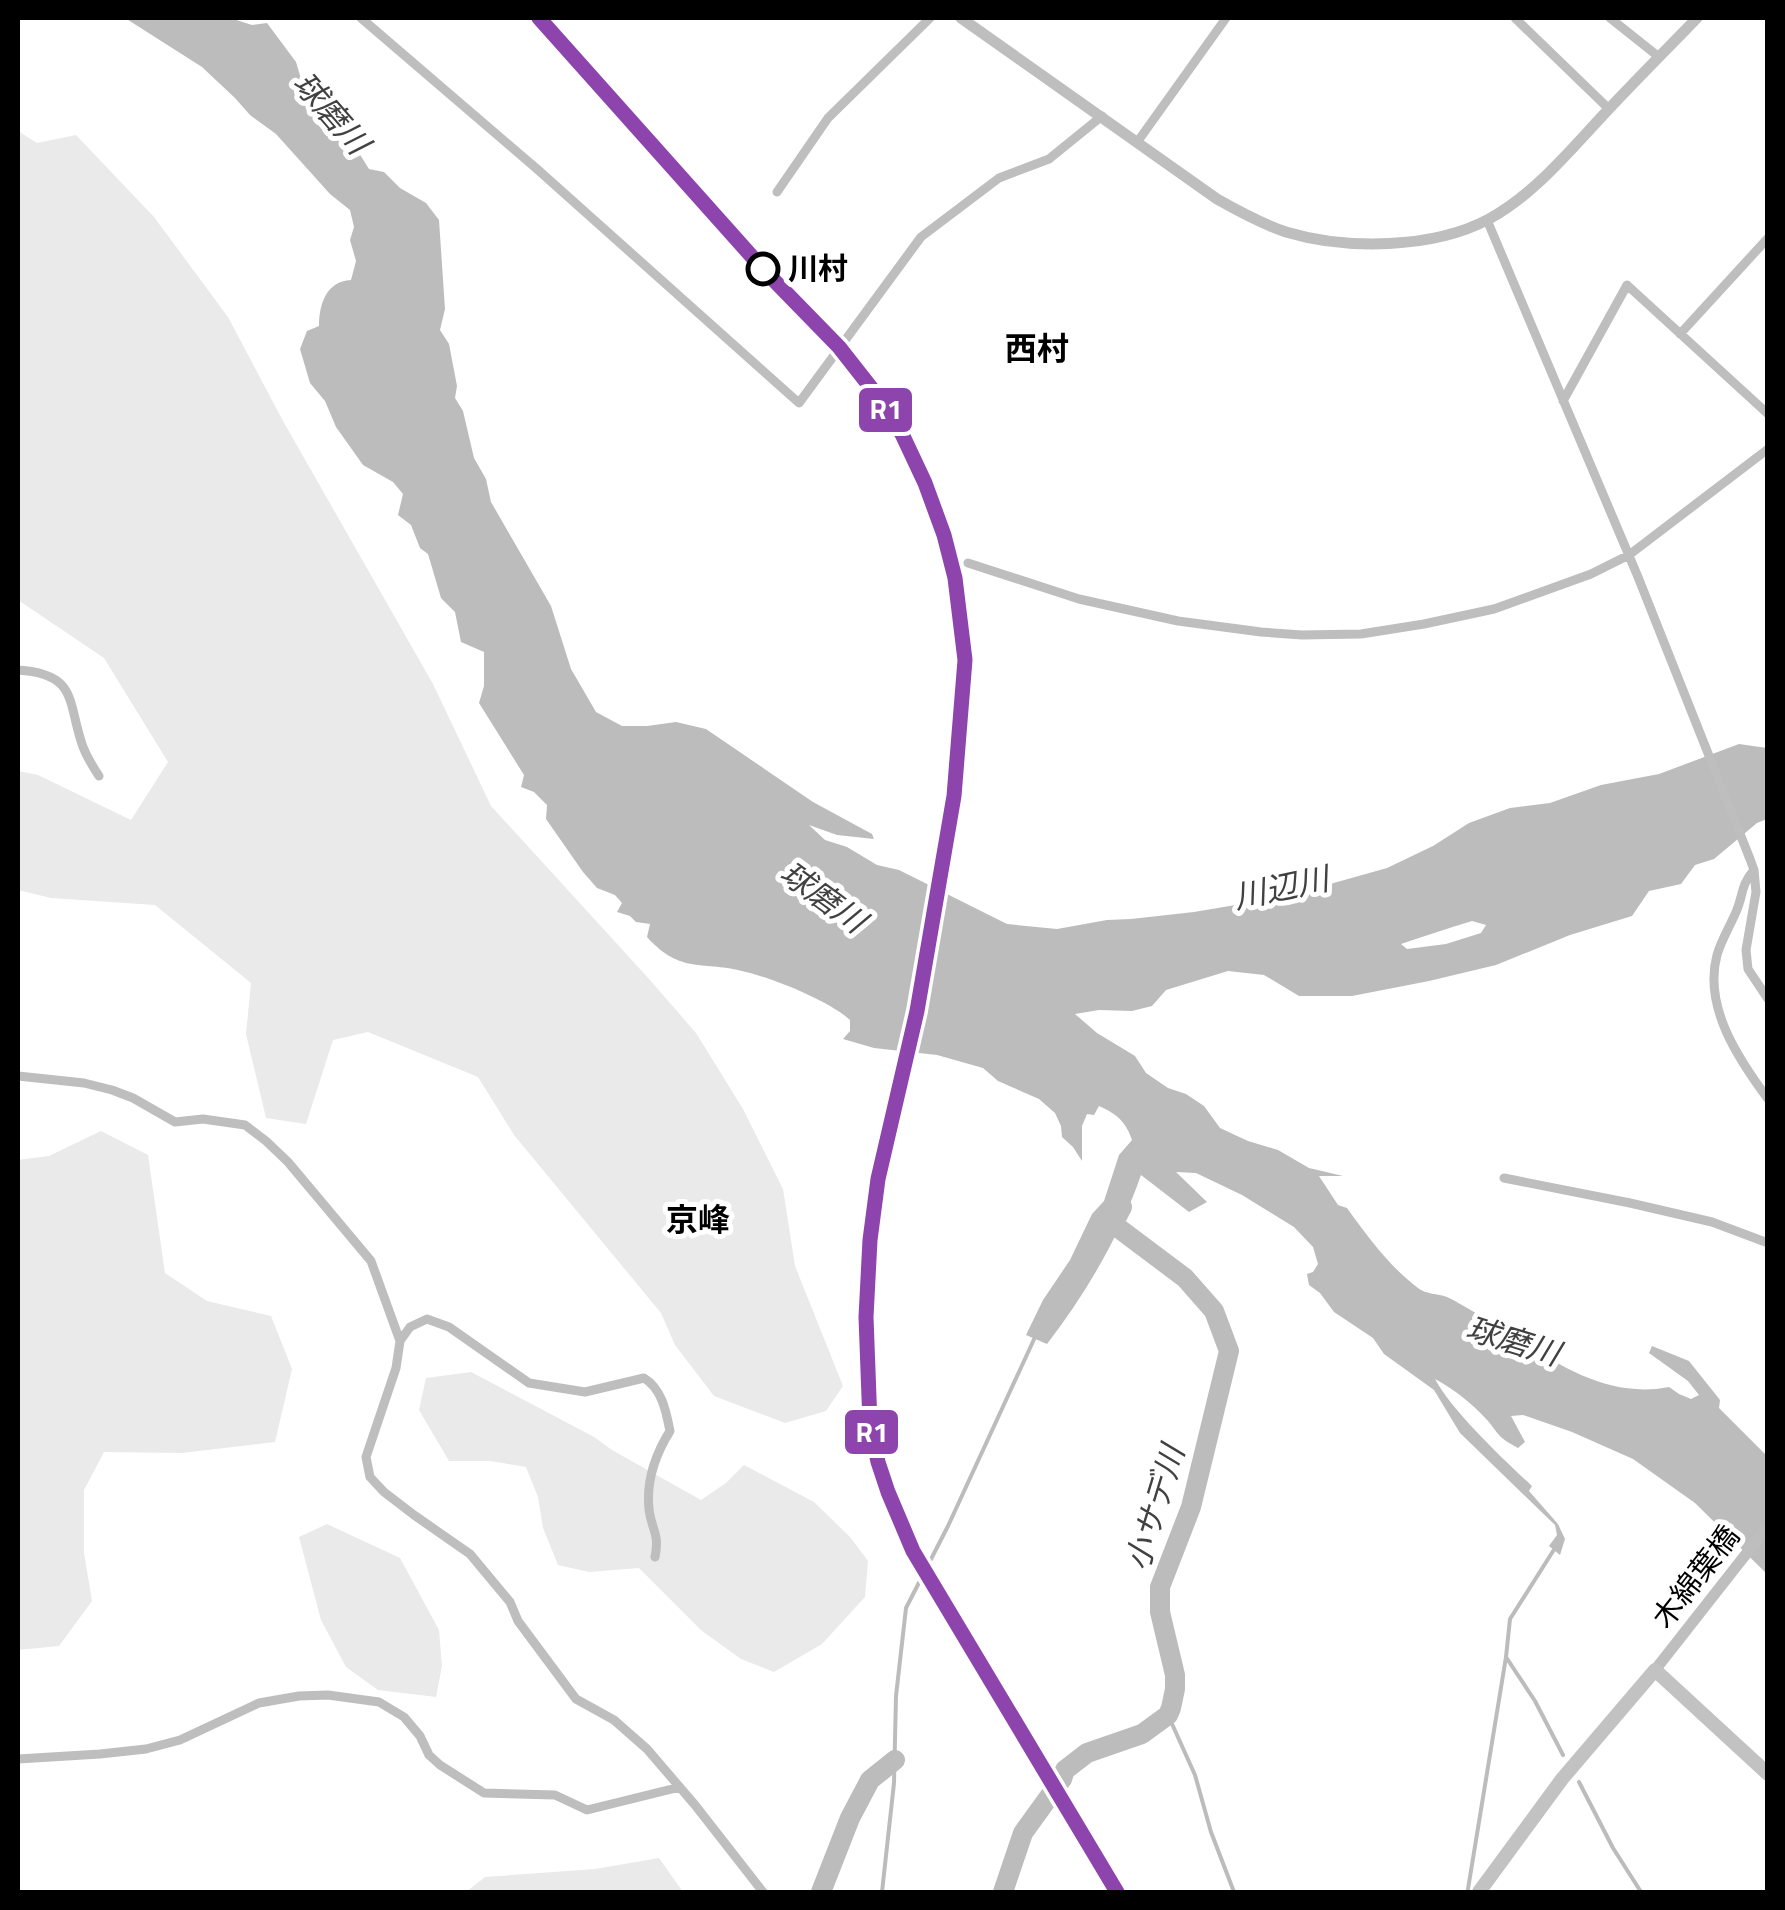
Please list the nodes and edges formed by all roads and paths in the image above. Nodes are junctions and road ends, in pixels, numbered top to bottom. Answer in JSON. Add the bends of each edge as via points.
{"nodes":[{"id":1,"x":361,"y":18,"type":"edge"},
{"id":2,"x":930,"y":18,"type":"edge"},
{"id":3,"x":962,"y":18,"type":"edge"},
{"id":4,"x":1226,"y":18,"type":"edge"},
{"id":5,"x":1515,"y":18,"type":"edge"},
{"id":6,"x":1610,"y":18,"type":"edge"},
{"id":7,"x":1698,"y":18,"type":"edge"},
{"id":8,"x":1659,"y":57,"type":"junction"},
{"id":9,"x":1609,"y":109,"type":"junction"},
{"id":10,"x":1102,"y":116,"type":"junction"},
{"id":11,"x":1138,"y":141,"type":"junction"},
{"id":12,"x":778,"y":192,"type":"dead end"},
{"id":13,"x":1487,"y":220,"type":"junction"},
{"id":14,"x":1768,"y":238,"type":"edge"},
{"id":15,"x":1680,"y":334,"type":"junction"},
{"id":16,"x":1564,"y":401,"type":"junction"},
{"id":17,"x":1768,"y":414,"type":"edge"},
{"id":18,"x":1768,"y":449,"type":"edge"},
{"id":19,"x":1629,"y":555,"type":"junction"},
{"id":20,"x":968,"y":563,"type":"dead end"},
{"id":21,"x":18,"y":670,"type":"edge"},
{"id":22,"x":98,"y":776,"type":"dead end"},
{"id":23,"x":1754,"y":870,"type":"junction"},
{"id":24,"x":1768,"y":999,"type":"edge"},
{"id":25,"x":18,"y":1076,"type":"edge"},
{"id":26,"x":1768,"y":1100,"type":"edge"},
{"id":27,"x":1504,"y":1178,"type":"dead end"},
{"id":28,"x":1768,"y":1243,"type":"edge"},
{"id":29,"x":400,"y":1340,"type":"junction"},
{"id":30,"x":1768,"y":1526,"type":"edge"},
{"id":31,"x":655,"y":1556,"type":"dead end"},
{"id":32,"x":1660,"y":1664,"type":"junction"},
{"id":33,"x":18,"y":1759,"type":"edge"},
{"id":34,"x":1768,"y":1774,"type":"edge"},
{"id":35,"x":680,"y":1787,"type":"junction"},
{"id":36,"x":763,"y":1892,"type":"edge"},
{"id":37,"x":1479,"y":1892,"type":"edge"}],
"edges":[{"from":1,"to":10,"type":"street","via":[[799,404],[921,238],[999,178],[1049,160]]},
{"from":2,"to":12,"type":"street","via":[[828,118]]},
{"from":3,"to":10,"type":"street"},
{"from":4,"to":11,"type":"street"},
{"from":5,"to":9,"type":"street"},
{"from":6,"to":8,"type":"street"},
{"from":7,"to":8,"type":"street"},
{"from":8,"to":9,"type":"street"},
{"from":9,"to":13,"type":"street","via":[[1521,197]]},
{"from":10,"to":11,"type":"street"},
{"from":11,"to":13,"type":"street","via":[[1218,199],[1287,232],[1348,242],[1410,241]]},
{"from":13,"to":16,"type":"street"},
{"from":14,"to":15,"type":"street"},
{"from":15,"to":16,"type":"street","via":[[1627,286]]},
{"from":15,"to":17,"type":"street"},
{"from":16,"to":19,"type":"street"},
{"from":18,"to":19,"type":"street"},
{"from":19,"to":20,"type":"street","via":[[1494,609],[1360,634],[1302,635],[1178,621],[1079,599]]},
{"from":19,"to":23,"type":"street"},
{"from":21,"to":22,"type":"street","via":[[63,686]]},
{"from":23,"to":24,"type":"street","via":[[1748,969]]},
{"from":23,"to":26,"type":"street","via":[[1717,955],[1714,983],[1733,1044]]},
{"from":25,"to":29,"type":"street","via":[[112,1090],[174,1122],[204,1118],[245,1125],[288,1162],[371,1261]]},
{"from":27,"to":28,"type":"street","via":[[1712,1222]]},
{"from":29,"to":31,"type":"street","via":[[427,1320],[449,1327],[530,1383],[585,1392],[644,1378],[656,1385],[670,1431],[652,1465]]},
{"from":29,"to":35,"type":"street","via":[[366,1457],[370,1477],[470,1554],[576,1698],[614,1720]]},
{"from":30,"to":32,"type":"street","name":"木綿葉橋"},
{"from":32,"to":34,"type":"main road"},
{"from":32,"to":37,"type":"main road","via":[[1562,1779]]},
{"from":33,"to":35,"type":"street","via":[[146,1748],[180,1740],[258,1703],[328,1696],[379,1702],[404,1717],[428,1754],[484,1793],[555,1795],[587,1810]]},
{"from":35,"to":36,"type":"street"}]}
